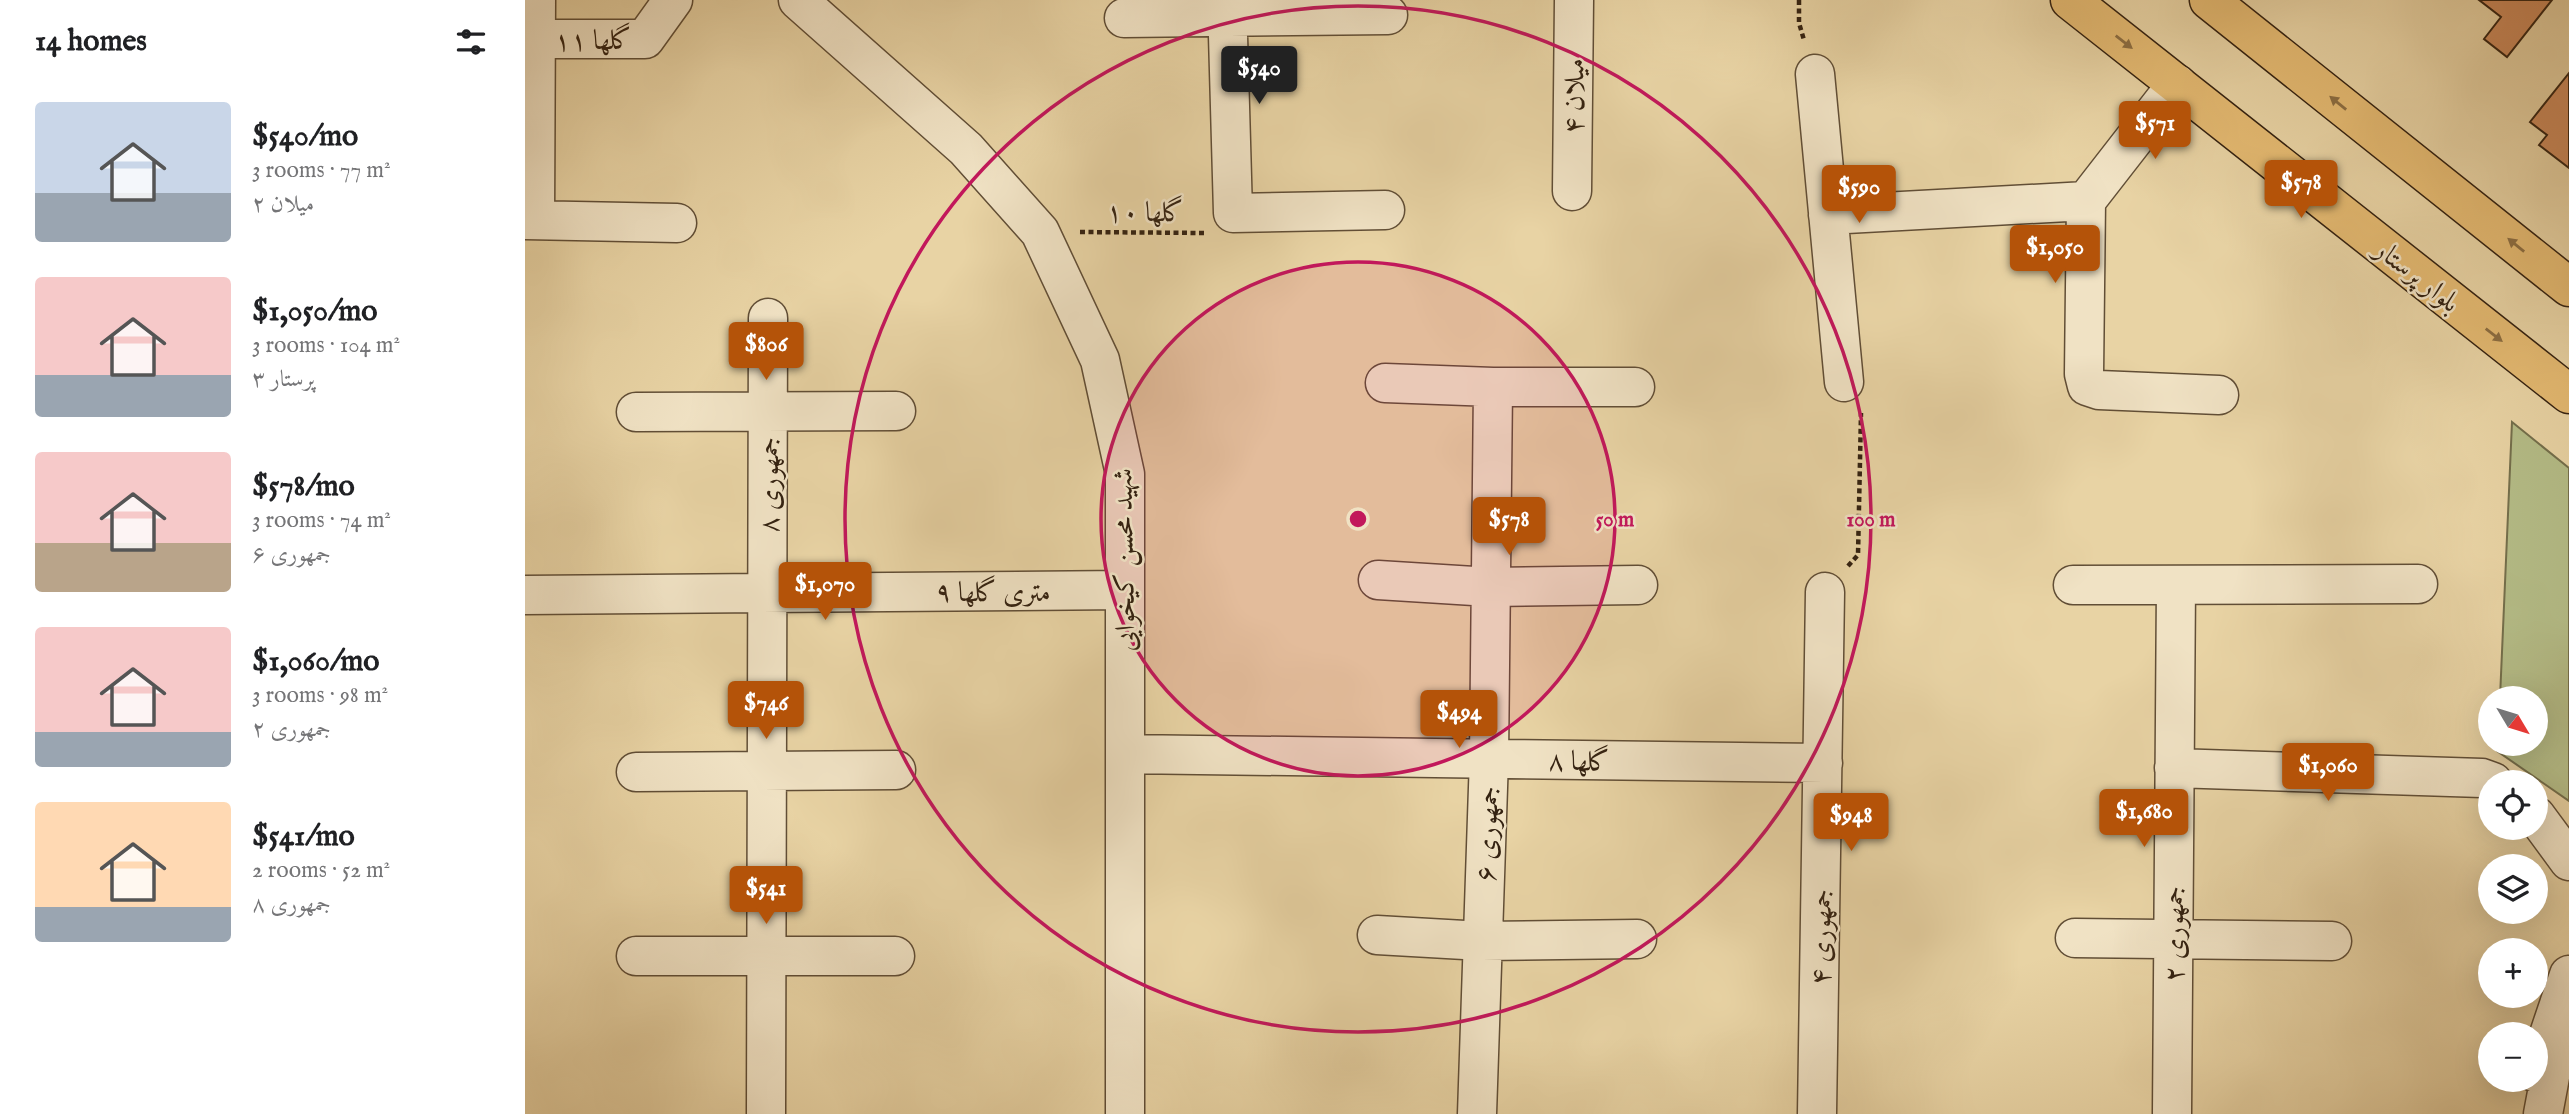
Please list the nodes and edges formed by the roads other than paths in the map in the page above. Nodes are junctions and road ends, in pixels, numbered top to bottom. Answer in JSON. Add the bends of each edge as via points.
{"nodes":[{"id":1,"x":536,"y":0,"type":"edge"},
{"id":2,"x":673,"y":0,"type":"edge"},
{"id":3,"x":798,"y":0,"type":"edge"},
{"id":4,"x":1574,"y":0,"type":"edge"},
{"id":5,"x":2070,"y":0,"type":"edge"},
{"id":6,"x":2209,"y":0,"type":"edge"},
{"id":7,"x":1227,"y":9,"type":"edge"},
{"id":8,"x":1388,"y":15,"type":"dead end"},
{"id":9,"x":1125,"y":18,"type":"dead end"},
{"id":10,"x":530,"y":39,"type":"edge"},
{"id":11,"x":1815,"y":74,"type":"dead end"},
{"id":12,"x":2177,"y":84,"type":"junction"},
{"id":13,"x":1572,"y":191,"type":"dead end"},
{"id":14,"x":2086,"y":201,"type":"junction"},
{"id":15,"x":1385,"y":210,"type":"dead end"},
{"id":16,"x":1828,"y":215,"type":"junction"},
{"id":17,"x":530,"y":220,"type":"edge"},
{"id":18,"x":677,"y":223,"type":"dead end"},
{"id":19,"x":2569,"y":287,"type":"edge"},
{"id":20,"x":768,"y":318,"type":"dead end"},
{"id":21,"x":1844,"y":382,"type":"road end"},
{"id":22,"x":1384,"y":383,"type":"dead end"},
{"id":23,"x":1493,"y":387,"type":"junction"},
{"id":24,"x":1635,"y":387,"type":"dead end"},
{"id":25,"x":2569,"y":394,"type":"edge"},
{"id":26,"x":2219,"y":396,"type":"dead end"},
{"id":27,"x":896,"y":411,"type":"dead end"},
{"id":28,"x":636,"y":412,"type":"dead end"},
{"id":29,"x":768,"y":412,"type":"junction"},
{"id":30,"x":1378,"y":580,"type":"dead end"},
{"id":31,"x":1638,"y":584,"type":"dead end"},
{"id":32,"x":2418,"y":584,"type":"dead end"},
{"id":33,"x":2073,"y":585,"type":"dead end"},
{"id":34,"x":2176,"y":585,"type":"junction"},
{"id":35,"x":1490,"y":587,"type":"junction"},
{"id":36,"x":1125,"y":590,"type":"junction"},
{"id":37,"x":1825,"y":592,"type":"road end"},
{"id":38,"x":768,"y":593,"type":"junction"},
{"id":39,"x":525,"y":595,"type":"edge"},
{"id":40,"x":1125,"y":754,"type":"junction"},
{"id":41,"x":1489,"y":758,"type":"junction"},
{"id":42,"x":1823,"y":763,"type":"junction"},
{"id":43,"x":2174,"y":768,"type":"junction"},
{"id":44,"x":896,"y":770,"type":"dead end"},
{"id":45,"x":767,"y":771,"type":"junction"},
{"id":46,"x":636,"y":772,"type":"dead end"},
{"id":47,"x":2478,"y":778,"type":"edge"},
{"id":48,"x":2548,"y":832,"type":"edge"},
{"id":49,"x":2569,"y":861,"type":"edge"},
{"id":50,"x":1377,"y":935,"type":"dead end"},
{"id":51,"x":2074,"y":938,"type":"dead end"},
{"id":52,"x":1637,"y":939,"type":"dead end"},
{"id":53,"x":1482,"y":940,"type":"junction"},
{"id":54,"x":2173,"y":940,"type":"junction"},
{"id":55,"x":2332,"y":941,"type":"dead end"},
{"id":56,"x":767,"y":956,"type":"junction"},
{"id":57,"x":895,"y":956,"type":"dead end"},
{"id":58,"x":636,"y":957,"type":"dead end"},
{"id":59,"x":2569,"y":975,"type":"edge"},
{"id":60,"x":2569,"y":1019,"type":"edge"},
{"id":61,"x":2548,"y":1037,"type":"edge"},
{"id":62,"x":2530,"y":1092,"type":"edge"},
{"id":63,"x":766,"y":1114,"type":"edge"},
{"id":64,"x":1125,"y":1114,"type":"edge"},
{"id":65,"x":1477,"y":1114,"type":"edge"},
{"id":66,"x":1817,"y":1114,"type":"edge"},
{"id":67,"x":2172,"y":1114,"type":"edge"},
{"id":68,"x":2525,"y":1114,"type":"edge"},
{"id":69,"x":2543,"y":1114,"type":"edge"}],
"edges":[{"from":1,"to":10,"type":"street"},
{"from":2,"to":10,"type":"street","name":"گلها ۱۱","via":[[645,39]]},
{"from":3,"to":36,"type":"street","name":"شهید محسن کیخوایی","via":[[966,149],[1040,232],[1100,360],[1125,474]]},
{"from":4,"to":13,"type":"street","name":"میلان ۴"},
{"from":5,"to":12,"type":"main road","name":"بلوار پرستار","one_way":true},
{"from":19,"to":6,"type":"main road","one_way":true},
{"from":7,"to":8,"type":"street"},
{"from":7,"to":9,"type":"street"},
{"from":7,"to":15,"type":"street","via":[[1233,213]]},
{"from":10,"to":17,"type":"street"},
{"from":11,"to":16,"type":"street"},
{"from":12,"to":14,"type":"street"},
{"from":12,"to":25,"type":"main road","name":"بلوار پرستار","one_way":true},
{"from":14,"to":16,"type":"street"},
{"from":14,"to":26,"type":"street","via":[[2087,386]]},
{"from":16,"to":21,"type":"street"},
{"from":17,"to":18,"type":"street"},
{"from":20,"to":29,"type":"street","name":"جمهوری ۸"},
{"from":22,"to":23,"type":"street"},
{"from":23,"to":24,"type":"street"},
{"from":23,"to":35,"type":"street","name":"جمهوری ۶"},
{"from":27,"to":29,"type":"street"},
{"from":28,"to":29,"type":"street"},
{"from":29,"to":38,"type":"street","name":"جمهوری ۸"},
{"from":30,"to":35,"type":"street"},
{"from":31,"to":35,"type":"street"},
{"from":32,"to":34,"type":"street"},
{"from":33,"to":34,"type":"street"},
{"from":34,"to":43,"type":"street","name":"جمهوری ۲"},
{"from":35,"to":41,"type":"street","name":"جمهوری ۶"},
{"from":36,"to":38,"type":"street","name":"۹ متری گلها"},
{"from":36,"to":40,"type":"street","name":"شهید محسن کیخوایی"},
{"from":37,"to":42,"type":"street","name":"جمهوری ۴"},
{"from":38,"to":39,"type":"street","name":"۹ متری گلها"},
{"from":38,"to":45,"type":"street","name":"جمهوری ۸"},
{"from":40,"to":41,"type":"street","name":"گلها ۸"},
{"from":40,"to":64,"type":"street","name":"شهید محسن کیخوایی"},
{"from":41,"to":42,"type":"street","name":"گلها ۸"},
{"from":41,"to":53,"type":"street","name":"جمهوری ۶"},
{"from":42,"to":66,"type":"street","name":"جمهوری ۴"},
{"from":43,"to":47,"type":"street"},
{"from":43,"to":54,"type":"street","name":"جمهوری ۲"},
{"from":44,"to":45,"type":"street"},
{"from":45,"to":46,"type":"street"},
{"from":45,"to":56,"type":"street","name":"جمهوری ۸"},
{"from":48,"to":49,"type":"street"},
{"from":50,"to":53,"type":"street"},
{"from":51,"to":54,"type":"street"},
{"from":52,"to":53,"type":"street"},
{"from":53,"to":65,"type":"street","name":"جمهوری ۶"},
{"from":54,"to":55,"type":"street"},
{"from":54,"to":67,"type":"street","name":"جمهوری ۲"},
{"from":56,"to":57,"type":"street"},
{"from":56,"to":58,"type":"street"},
{"from":56,"to":63,"type":"street","name":"جمهوری ۸"},
{"from":59,"to":61,"type":"street"},
{"from":60,"to":69,"type":"street","via":[[2552,1066]]},
{"from":62,"to":68,"type":"street"}]}
